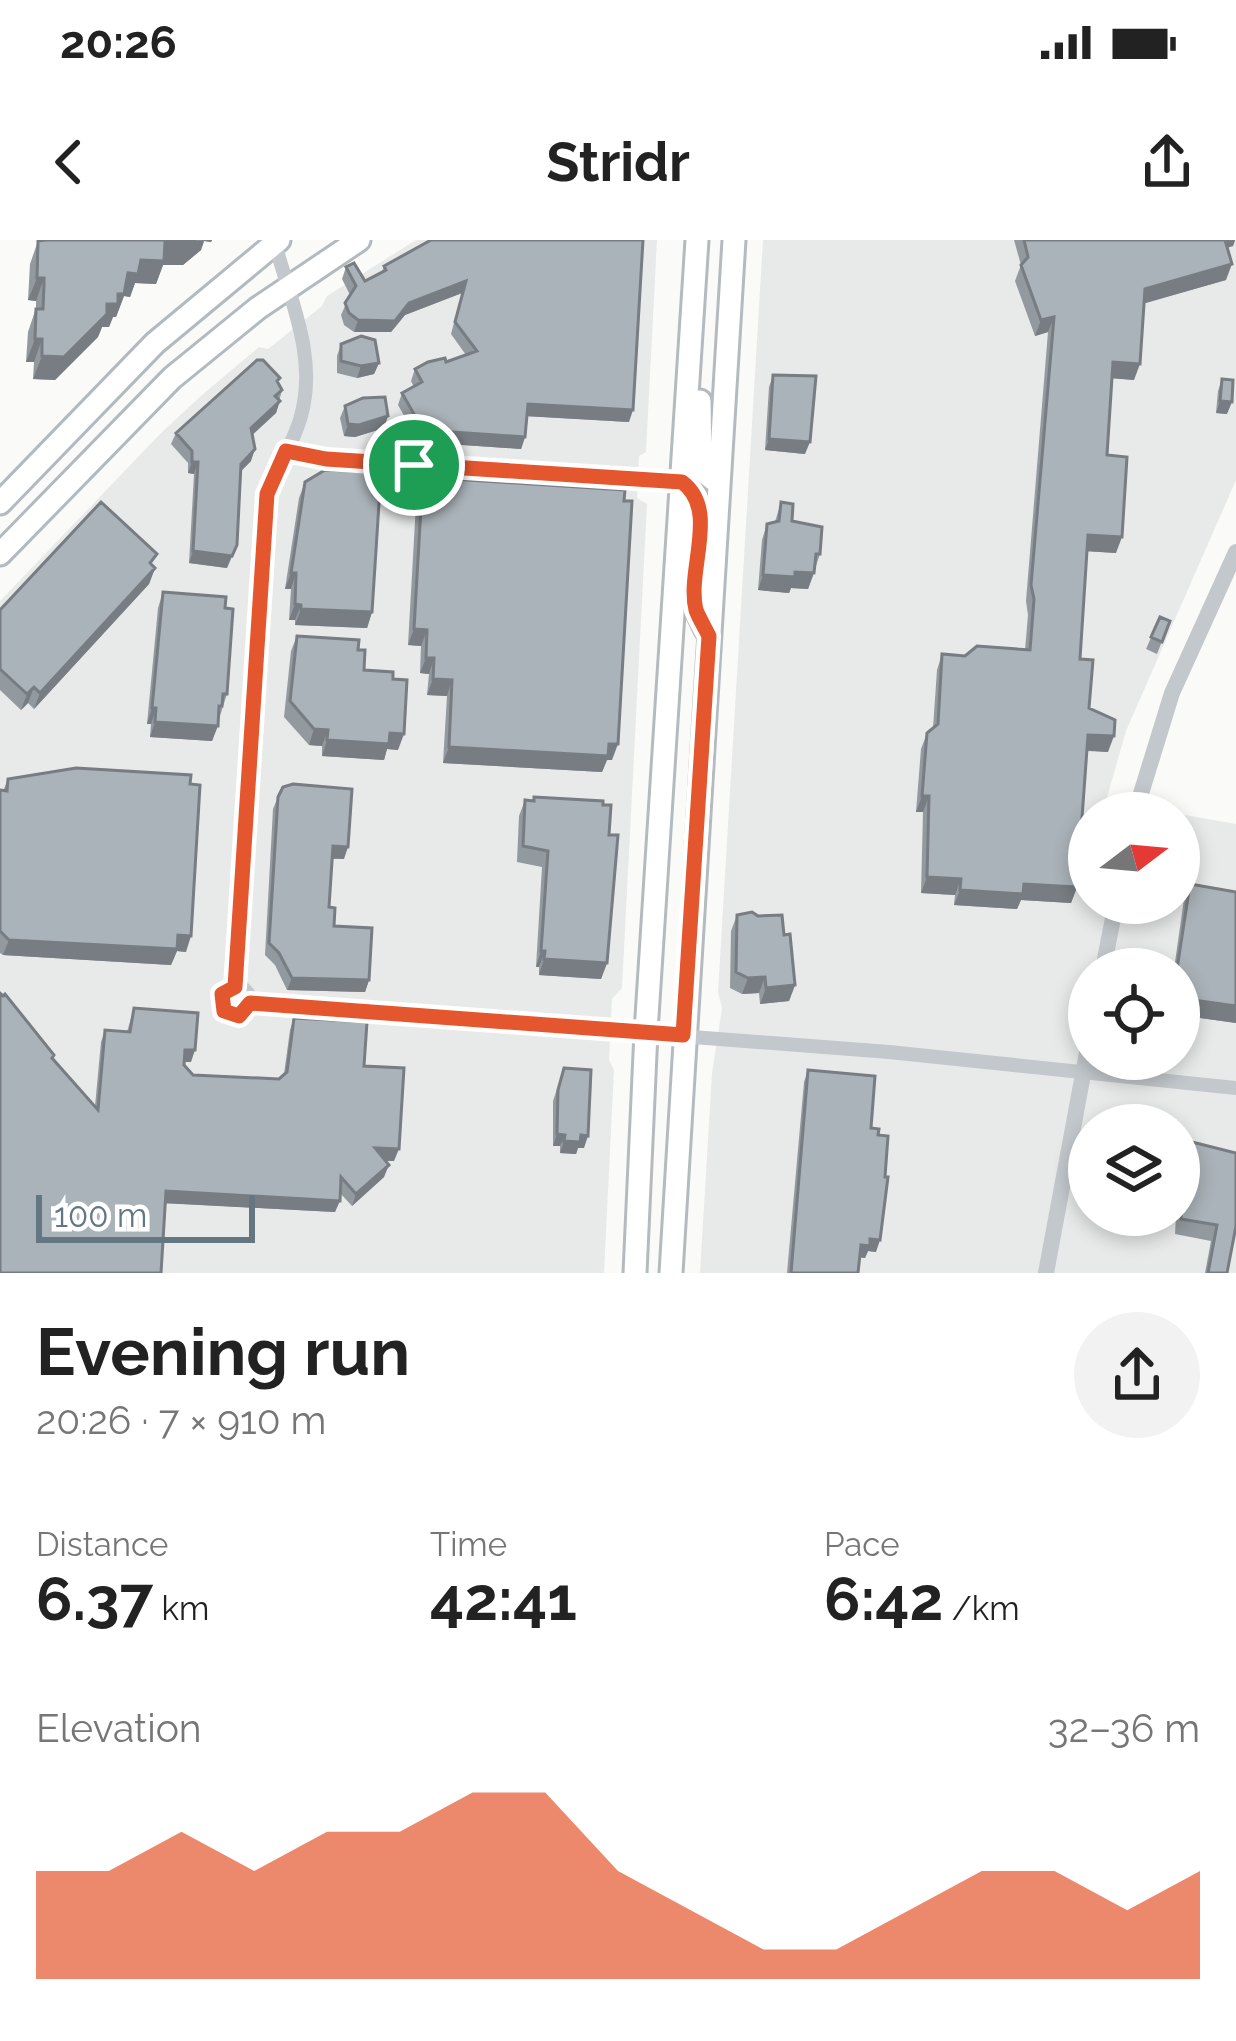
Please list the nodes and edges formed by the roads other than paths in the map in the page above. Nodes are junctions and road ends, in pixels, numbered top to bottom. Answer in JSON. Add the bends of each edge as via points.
{"nodes":[{"id":1,"x":359,"y":240,"type":"edge"},
{"id":2,"x":697,"y":240,"type":"edge"},
{"id":3,"x":734,"y":240,"type":"edge"},
{"id":4,"x":276,"y":241,"type":"edge"},
{"id":5,"x":287,"y":289,"type":"junction"},
{"id":6,"x":692,"y":311,"type":"junction"},
{"id":7,"x":286,"y":451,"type":"junction"},
{"id":8,"x":682,"y":482,"type":"junction"},
{"id":9,"x":719,"y":484,"type":"junction"},
{"id":10,"x":0,"y":503,"type":"edge"},
{"id":11,"x":1236,"y":552,"type":"edge"},
{"id":12,"x":0,"y":554,"type":"edge"},
{"id":13,"x":709,"y":636,"type":"junction"},
{"id":14,"x":1142,"y":792,"type":"edge"},
{"id":15,"x":235,"y":987,"type":"junction"},
{"id":16,"x":250,"y":1003,"type":"junction"},
{"id":17,"x":646,"y":1032,"type":"junction"},
{"id":18,"x":683,"y":1035,"type":"junction"},
{"id":19,"x":1068,"y":1069,"type":"edge"},
{"id":20,"x":1081,"y":1080,"type":"edge"},
{"id":21,"x":1168,"y":1080,"type":"edge"},
{"id":22,"x":1236,"y":1088,"type":"edge"},
{"id":23,"x":635,"y":1273,"type":"edge"},
{"id":24,"x":671,"y":1273,"type":"edge"},
{"id":25,"x":1046,"y":1273,"type":"edge"}],
"edges":[{"from":1,"to":5,"type":"main road"},
{"from":2,"to":6,"type":"main road"},
{"from":3,"to":9,"type":"main road"},
{"from":4,"to":5,"type":"street"},
{"from":4,"to":10,"type":"main road","via":[[155,343]]},
{"from":5,"to":7,"type":"street","via":[[304,340],[307,391]]},
{"from":5,"to":12,"type":"main road","via":[[172,378]]},
{"from":6,"to":8,"type":"main road"},
{"from":6,"to":9,"type":"main road","via":[[701,470]]},
{"from":7,"to":8,"type":"street"},
{"from":7,"to":15,"type":"street","via":[[267,494],[262,538]]},
{"from":8,"to":13,"type":"main road","via":[[700,512],[695,608]]},
{"from":8,"to":17,"type":"main road"},
{"from":9,"to":13,"type":"main road"},
{"from":11,"to":14,"type":"street","via":[[1172,693]]},
{"from":13,"to":18,"type":"main road"},
{"from":15,"to":16,"type":"street"},
{"from":15,"to":16,"type":"street","via":[[222,994],[224,1011],[239,1016]]},
{"from":16,"to":17,"type":"street"},
{"from":17,"to":18,"type":"street"},
{"from":17,"to":23,"type":"main road"},
{"from":18,"to":19,"type":"street"},
{"from":18,"to":24,"type":"main road"},
{"from":20,"to":25,"type":"street"},
{"from":21,"to":22,"type":"street"}]}
